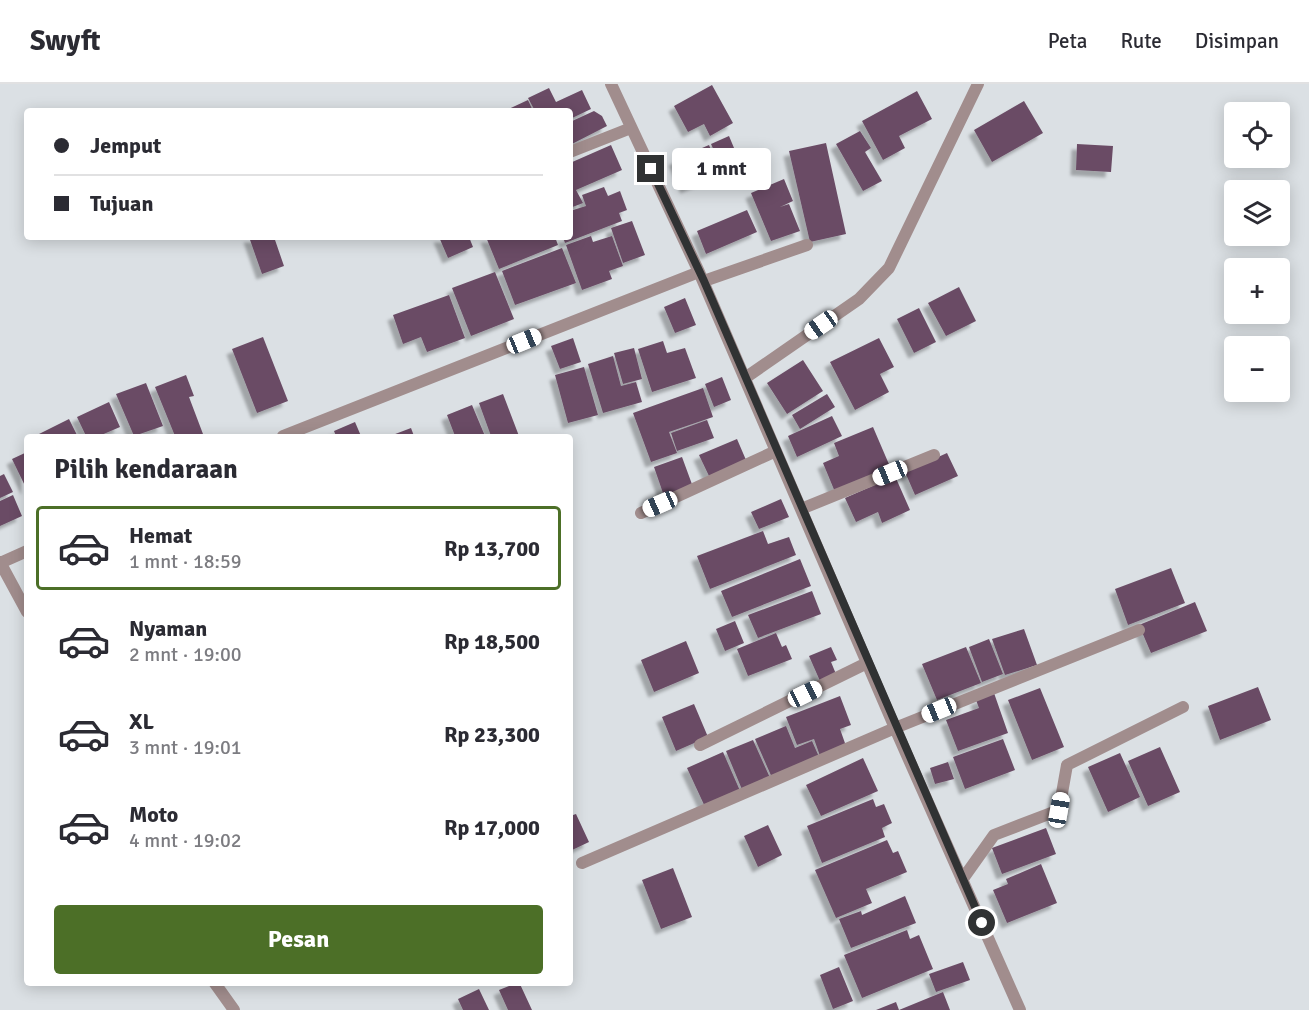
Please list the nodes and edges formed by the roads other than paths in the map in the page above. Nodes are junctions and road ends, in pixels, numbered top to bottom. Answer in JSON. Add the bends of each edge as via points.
{"nodes":[{"id":1,"x":611,"y":84,"type":"edge"},
{"id":2,"x":978,"y":84,"type":"edge"},
{"id":3,"x":631,"y":128,"type":"junction"},
{"id":4,"x":573,"y":151,"type":"edge"},
{"id":5,"x":807,"y":245,"type":"dead end"},
{"id":6,"x":702,"y":276,"type":"junction"},
{"id":7,"x":745,"y":378,"type":"junction"},
{"id":8,"x":288,"y":434,"type":"edge"},
{"id":9,"x":776,"y":451,"type":"junction"},
{"id":10,"x":934,"y":456,"type":"dead end"},
{"id":11,"x":801,"y":509,"type":"junction"},
{"id":12,"x":640,"y":513,"type":"dead end"},
{"id":13,"x":24,"y":552,"type":"edge"},
{"id":14,"x":0,"y":563,"type":"edge"},
{"id":15,"x":24,"y":607,"type":"edge"},
{"id":16,"x":1139,"y":630,"type":"dead end"},
{"id":17,"x":867,"y":663,"type":"junction"},
{"id":18,"x":1183,"y":707,"type":"dead end"},
{"id":19,"x":895,"y":728,"type":"junction"},
{"id":20,"x":700,"y":745,"type":"dead end"},
{"id":21,"x":582,"y":863,"type":"dead end"},
{"id":22,"x":962,"y":880,"type":"junction"},
{"id":23,"x":217,"y":986,"type":"edge"},
{"id":24,"x":234,"y":1010,"type":"edge"},
{"id":25,"x":1020,"y":1010,"type":"edge"}],
"edges":[{"from":1,"to":3,"type":"street"},
{"from":2,"to":7,"type":"street","via":[[889,268],[859,299]]},
{"from":3,"to":4,"type":"street"},
{"from":3,"to":6,"type":"street"},
{"from":5,"to":6,"type":"street"},
{"from":6,"to":7,"type":"street"},
{"from":6,"to":8,"type":"street"},
{"from":7,"to":9,"type":"street"},
{"from":9,"to":11,"type":"street"},
{"from":9,"to":12,"type":"street"},
{"from":10,"to":11,"type":"street"},
{"from":11,"to":17,"type":"street"},
{"from":13,"to":14,"type":"street"},
{"from":14,"to":15,"type":"street"},
{"from":16,"to":19,"type":"street"},
{"from":17,"to":19,"type":"street"},
{"from":17,"to":20,"type":"street"},
{"from":18,"to":22,"type":"street","via":[[1067,765],[1059,810],[994,835]]},
{"from":19,"to":21,"type":"street"},
{"from":19,"to":22,"type":"street"},
{"from":22,"to":25,"type":"street"},
{"from":23,"to":24,"type":"street"}]}
